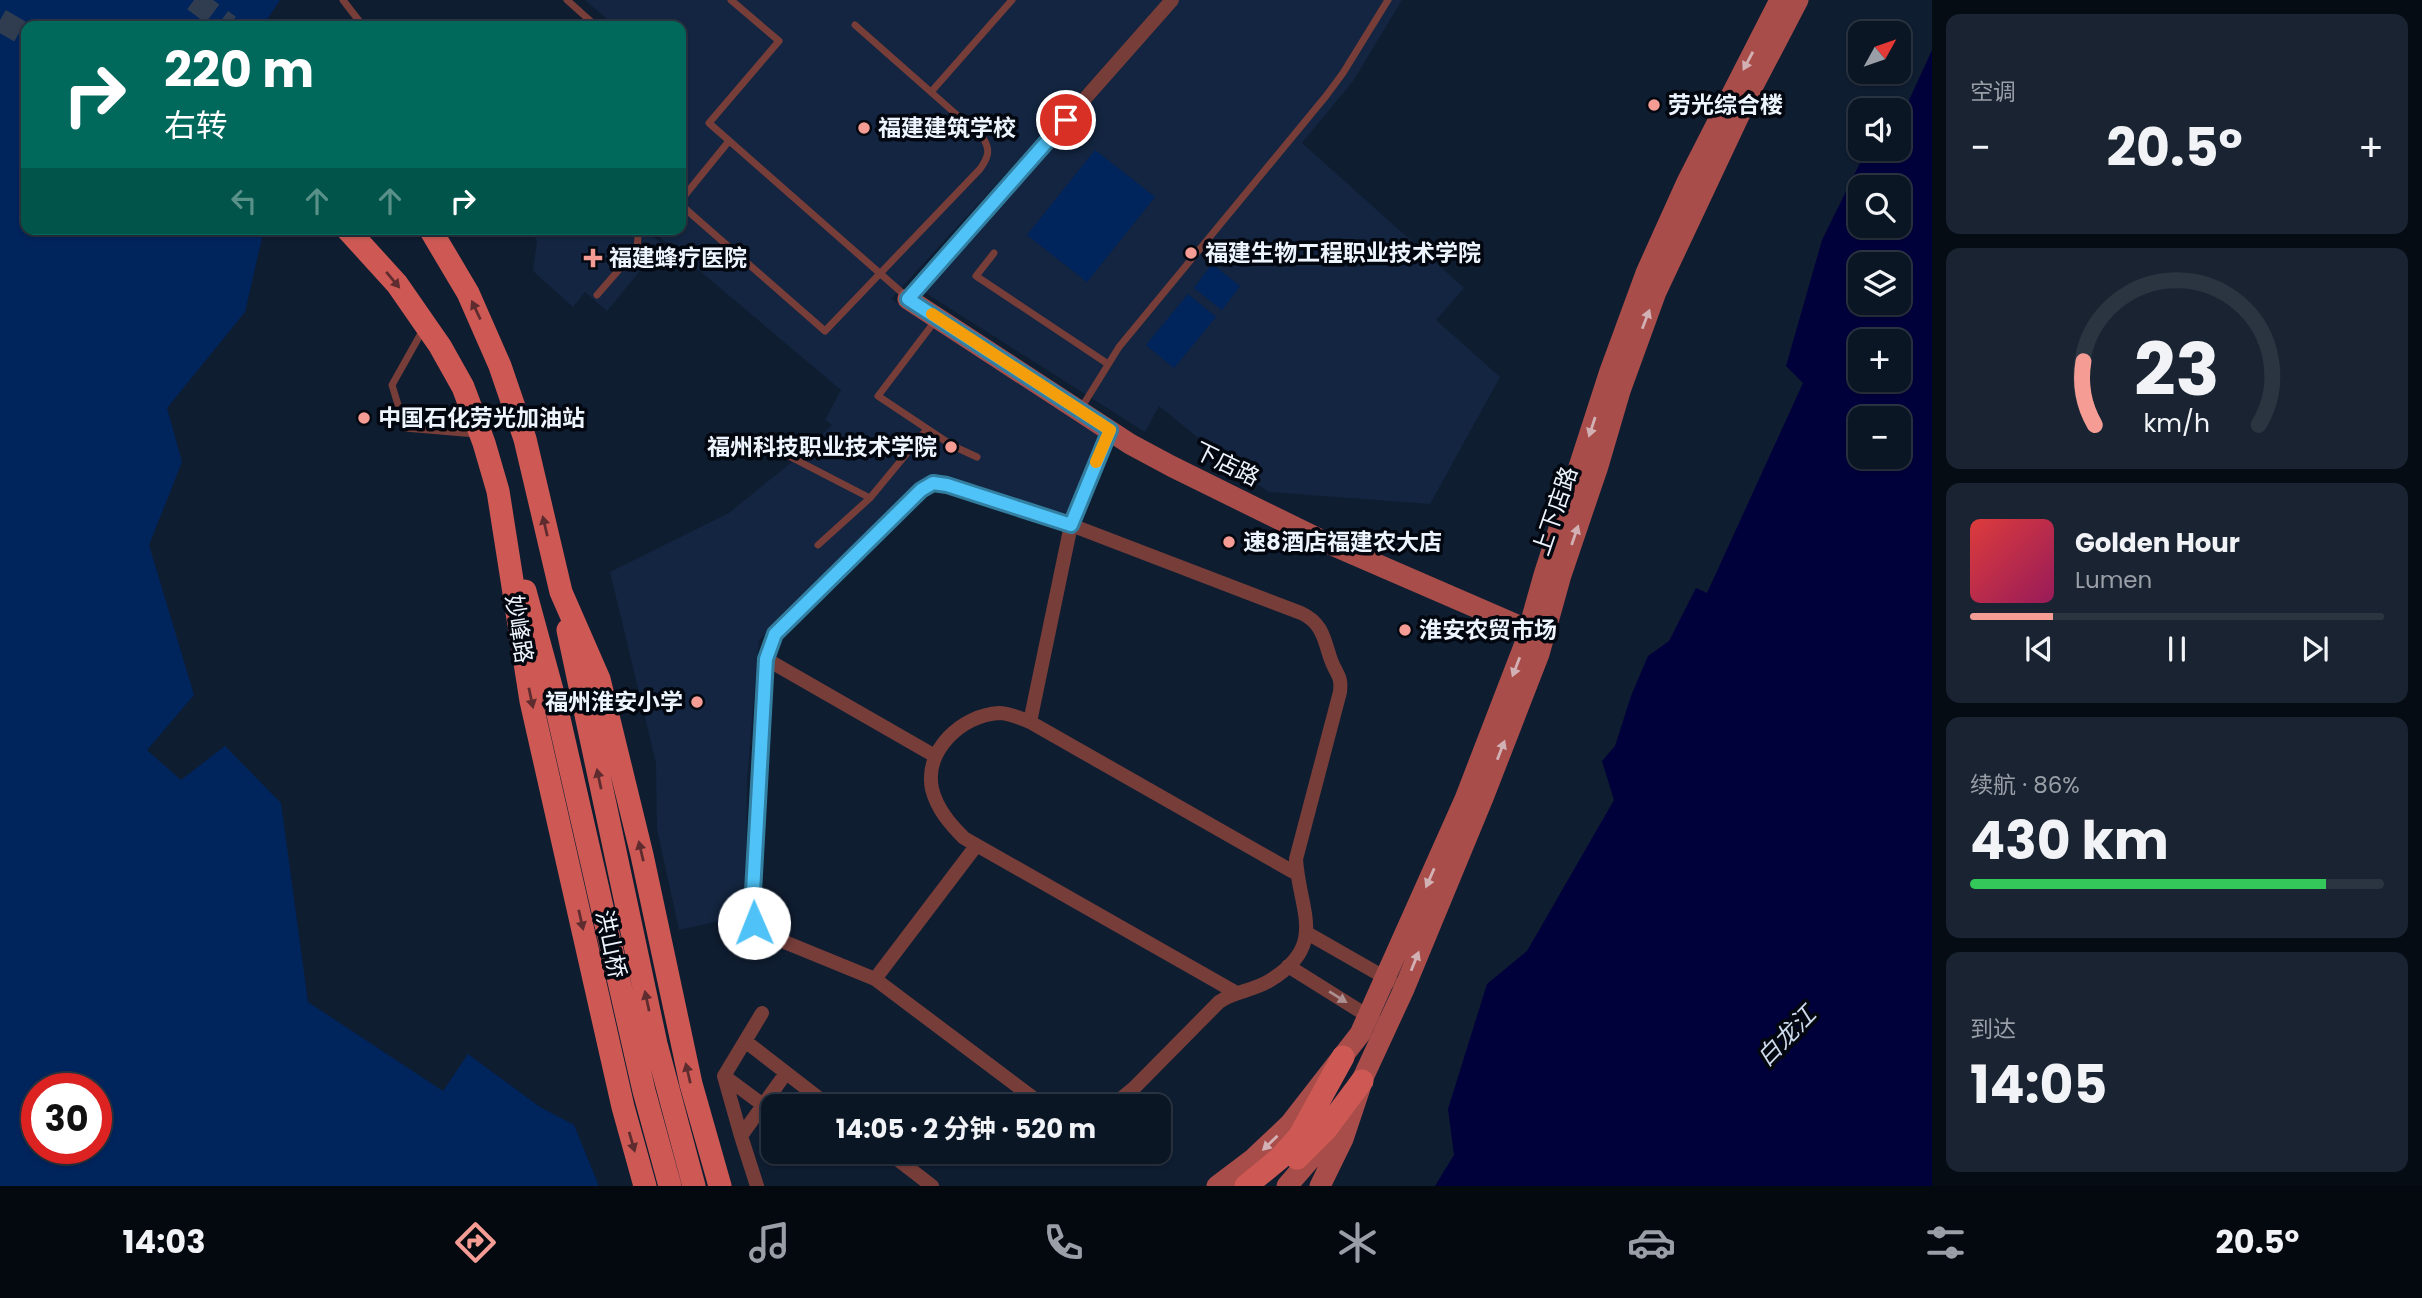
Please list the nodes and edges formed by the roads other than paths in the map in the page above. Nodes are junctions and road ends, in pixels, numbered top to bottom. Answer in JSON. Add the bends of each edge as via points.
{"nodes":[{"id":1,"x":343,"y":0,"type":"edge"},
{"id":2,"x":567,"y":0,"type":"edge"},
{"id":3,"x":732,"y":0,"type":"edge"},
{"id":4,"x":1012,"y":0,"type":"edge"},
{"id":5,"x":1172,"y":0,"type":"edge"},
{"id":6,"x":1388,"y":0,"type":"edge"},
{"id":7,"x":1780,"y":0,"type":"edge"},
{"id":8,"x":1798,"y":0,"type":"edge"},
{"id":9,"x":359,"y":21,"type":"edge"},
{"id":10,"x":590,"y":21,"type":"edge"},
{"id":11,"x":855,"y":25,"type":"dead end"},
{"id":12,"x":931,"y":92,"type":"junction"},
{"id":13,"x":729,"y":141,"type":"junction"},
{"id":14,"x":686,"y":196,"type":"edge"},
{"id":15,"x":686,"y":206,"type":"edge"},
{"id":16,"x":352,"y":235,"type":"edge"},
{"id":17,"x":434,"y":235,"type":"edge"},
{"id":18,"x":637,"y":235,"type":"edge"},
{"id":19,"x":994,"y":253,"type":"dead end"},
{"id":20,"x":880,"y":275,"type":"junction"},
{"id":21,"x":597,"y":295,"type":"dead end"},
{"id":22,"x":908,"y":299,"type":"junction"},
{"id":23,"x":937,"y":318,"type":"junction"},
{"id":24,"x":426,"y":325,"type":"junction"},
{"id":25,"x":1108,"y":364,"type":"junction"},
{"id":26,"x":1080,"y":410,"type":"junction"},
{"id":27,"x":927,"y":429,"type":"junction"},
{"id":28,"x":1110,"y":430,"type":"junction"},
{"id":29,"x":481,"y":435,"type":"junction"},
{"id":30,"x":779,"y":451,"type":"dead end"},
{"id":31,"x":977,"y":457,"type":"dead end"},
{"id":32,"x":498,"y":491,"type":"junction"},
{"id":33,"x":870,"y":498,"type":"junction"},
{"id":34,"x":1071,"y":525,"type":"junction"},
{"id":35,"x":818,"y":545,"type":"dead end"},
{"id":36,"x":561,"y":592,"type":"junction"},
{"id":37,"x":1536,"y":634,"type":"junction"},
{"id":38,"x":766,"y":659,"type":"junction"},
{"id":39,"x":1030,"y":722,"type":"junction"},
{"id":40,"x":935,"y":756,"type":"junction"},
{"id":41,"x":976,"y":846,"type":"junction"},
{"id":42,"x":1297,"y":874,"type":"junction"},
{"id":43,"x":1307,"y":933,"type":"junction"},
{"id":44,"x":1288,"y":966,"type":"junction"},
{"id":45,"x":875,"y":979,"type":"junction"},
{"id":46,"x":1395,"y":984,"type":"junction"},
{"id":47,"x":1235,"y":992,"type":"junction"},
{"id":48,"x":762,"y":1013,"type":"dead end"},
{"id":49,"x":1365,"y":1025,"type":"junction"},
{"id":50,"x":1383,"y":1037,"type":"junction"},
{"id":51,"x":745,"y":1041,"type":"junction"},
{"id":52,"x":1343,"y":1057,"type":"junction"},
{"id":53,"x":786,"y":1073,"type":"junction"},
{"id":54,"x":724,"y":1076,"type":"junction"},
{"id":55,"x":1362,"y":1081,"type":"junction"},
{"id":56,"x":771,"y":1094,"type":"edge"},
{"id":57,"x":813,"y":1094,"type":"edge"},
{"id":58,"x":1028,"y":1094,"type":"edge"},
{"id":59,"x":1127,"y":1094,"type":"edge"},
{"id":60,"x":761,"y":1104,"type":"edge"},
{"id":61,"x":761,"y":1108,"type":"edge"},
{"id":62,"x":741,"y":1136,"type":"junction"},
{"id":63,"x":904,"y":1164,"type":"edge"},
{"id":64,"x":645,"y":1186,"type":"edge"},
{"id":65,"x":670,"y":1186,"type":"edge"},
{"id":66,"x":694,"y":1186,"type":"edge"},
{"id":67,"x":720,"y":1186,"type":"edge"},
{"id":68,"x":757,"y":1186,"type":"edge"},
{"id":69,"x":932,"y":1186,"type":"edge"},
{"id":70,"x":1217,"y":1186,"type":"edge"},
{"id":71,"x":1246,"y":1186,"type":"edge"},
{"id":72,"x":1266,"y":1186,"type":"edge"},
{"id":73,"x":1287,"y":1186,"type":"edge"},
{"id":74,"x":1320,"y":1186,"type":"edge"}],
"edges":[{"from":1,"to":9,"type":"lane"},
{"from":2,"to":10,"type":"lane"},
{"from":3,"to":13,"type":"lane","via":[[779,41],[709,123]]},
{"from":4,"to":12,"type":"lane"},
{"from":5,"to":22,"type":"street"},
{"from":6,"to":25,"type":"lane","via":[[1326,96]]},
{"from":7,"to":37,"type":"main road","name":"上下店路","one_way":true,"via":[[1646,273],[1544,575]]},
{"from":37,"to":8,"type":"main road","name":"上下店路","one_way":true,"via":[[1561,575],[1656,292]]},
{"from":11,"to":12,"type":"lane"},
{"from":12,"to":20,"type":"lane","via":[[983,138],[988,145],[987,160]]},
{"from":13,"to":14,"type":"lane"},
{"from":13,"to":20,"type":"lane"},
{"from":15,"to":20,"type":"lane","via":[[825,331]]},
{"from":16,"to":24,"type":"main road","name":"妙峰路","one_way":true},
{"from":36,"to":17,"type":"main road","name":"妙峰路","one_way":true,"via":[[514,405],[468,293]]},
{"from":18,"to":21,"type":"lane","via":[[637,248]]},
{"from":19,"to":25,"type":"lane","via":[[976,276]]},
{"from":20,"to":22,"type":"lane"},
{"from":22,"to":23,"type":"main road","name":"下店路"},
{"from":23,"to":26,"type":"main road","name":"下店路"},
{"from":23,"to":27,"type":"lane","via":[[878,396]]},
{"from":24,"to":29,"type":"main road","name":"妙峰路","via":[[453,368]]},
{"from":24,"to":29,"type":"lane","via":[[392,384],[405,428]]},
{"from":25,"to":26,"type":"lane"},
{"from":26,"to":28,"type":"main road","name":"下店路"},
{"from":27,"to":31,"type":"lane"},
{"from":27,"to":33,"type":"lane"},
{"from":28,"to":34,"type":"street"},
{"from":28,"to":37,"type":"main road","name":"下店路","via":[[1171,466],[1311,535]]},
{"from":29,"to":32,"type":"main road","name":"妙峰路"},
{"from":30,"to":33,"type":"lane"},
{"from":32,"to":64,"type":"main road","name":"妙峰路","one_way":true,"via":[[531,701]]},
{"from":32,"to":65,"type":"main road","name":"洪山桥","via":[[555,701],[641,1080]]},
{"from":33,"to":35,"type":"lane"},
{"from":34,"to":38,"type":"street","via":[[933,483],[775,634]]},
{"from":34,"to":39,"type":"street"},
{"from":34,"to":42,"type":"street","via":[[1288,607],[1321,630],[1341,684],[1296,859]]},
{"from":66,"to":36,"type":"main road","one_way":true,"via":[[656,1044]]},
{"from":67,"to":36,"type":"main road","name":"妙峰路","one_way":true,"via":[[680,1038],[605,699]]},
{"from":37,"to":46,"type":"main road","name":"上下店路","via":[[1465,799]]},
{"from":38,"to":40,"type":"street"},
{"from":38,"to":45,"type":"street","via":[[754,923],[765,934]]},
{"from":39,"to":40,"type":"street","via":[[1001,713],[986,715],[955,730]]},
{"from":39,"to":42,"type":"street"},
{"from":40,"to":41,"type":"street","via":[[932,787],[937,802],[952,826]]},
{"from":41,"to":45,"type":"street"},
{"from":41,"to":47,"type":"street"},
{"from":42,"to":43,"type":"street"},
{"from":43,"to":44,"type":"street"},
{"from":43,"to":46,"type":"street"},
{"from":44,"to":47,"type":"street","via":[[1268,982]]},
{"from":44,"to":49,"type":"street","one_way":true},
{"from":45,"to":58,"type":"street"},
{"from":46,"to":49,"type":"main road","name":"上下店路"},
{"from":46,"to":50,"type":"main road","name":"上下店路"},
{"from":47,"to":59,"type":"street","via":[[1219,1002]]},
{"from":48,"to":51,"type":"street"},
{"from":49,"to":50,"type":"street"},
{"from":49,"to":52,"type":"main road","name":"上下店路"},
{"from":50,"to":55,"type":"main road","name":"上下店路"},
{"from":51,"to":53,"type":"street"},
{"from":51,"to":54,"type":"street"},
{"from":52,"to":70,"type":"main road","name":"上下店路","one_way":true,"via":[[1290,1124]]},
{"from":52,"to":71,"type":"main road","via":[[1299,1137]]},
{"from":53,"to":56,"type":"street"},
{"from":53,"to":57,"type":"street"},
{"from":54,"to":60,"type":"street"},
{"from":54,"to":62,"type":"street"},
{"from":55,"to":72,"type":"main road","via":[[1327,1128]]},
{"from":55,"to":73,"type":"main road","via":[[1334,1132]]},
{"from":55,"to":74,"type":"main road","via":[[1343,1139]]},
{"from":61,"to":62,"type":"street"},
{"from":62,"to":68,"type":"street"},
{"from":63,"to":69,"type":"street"}]}
